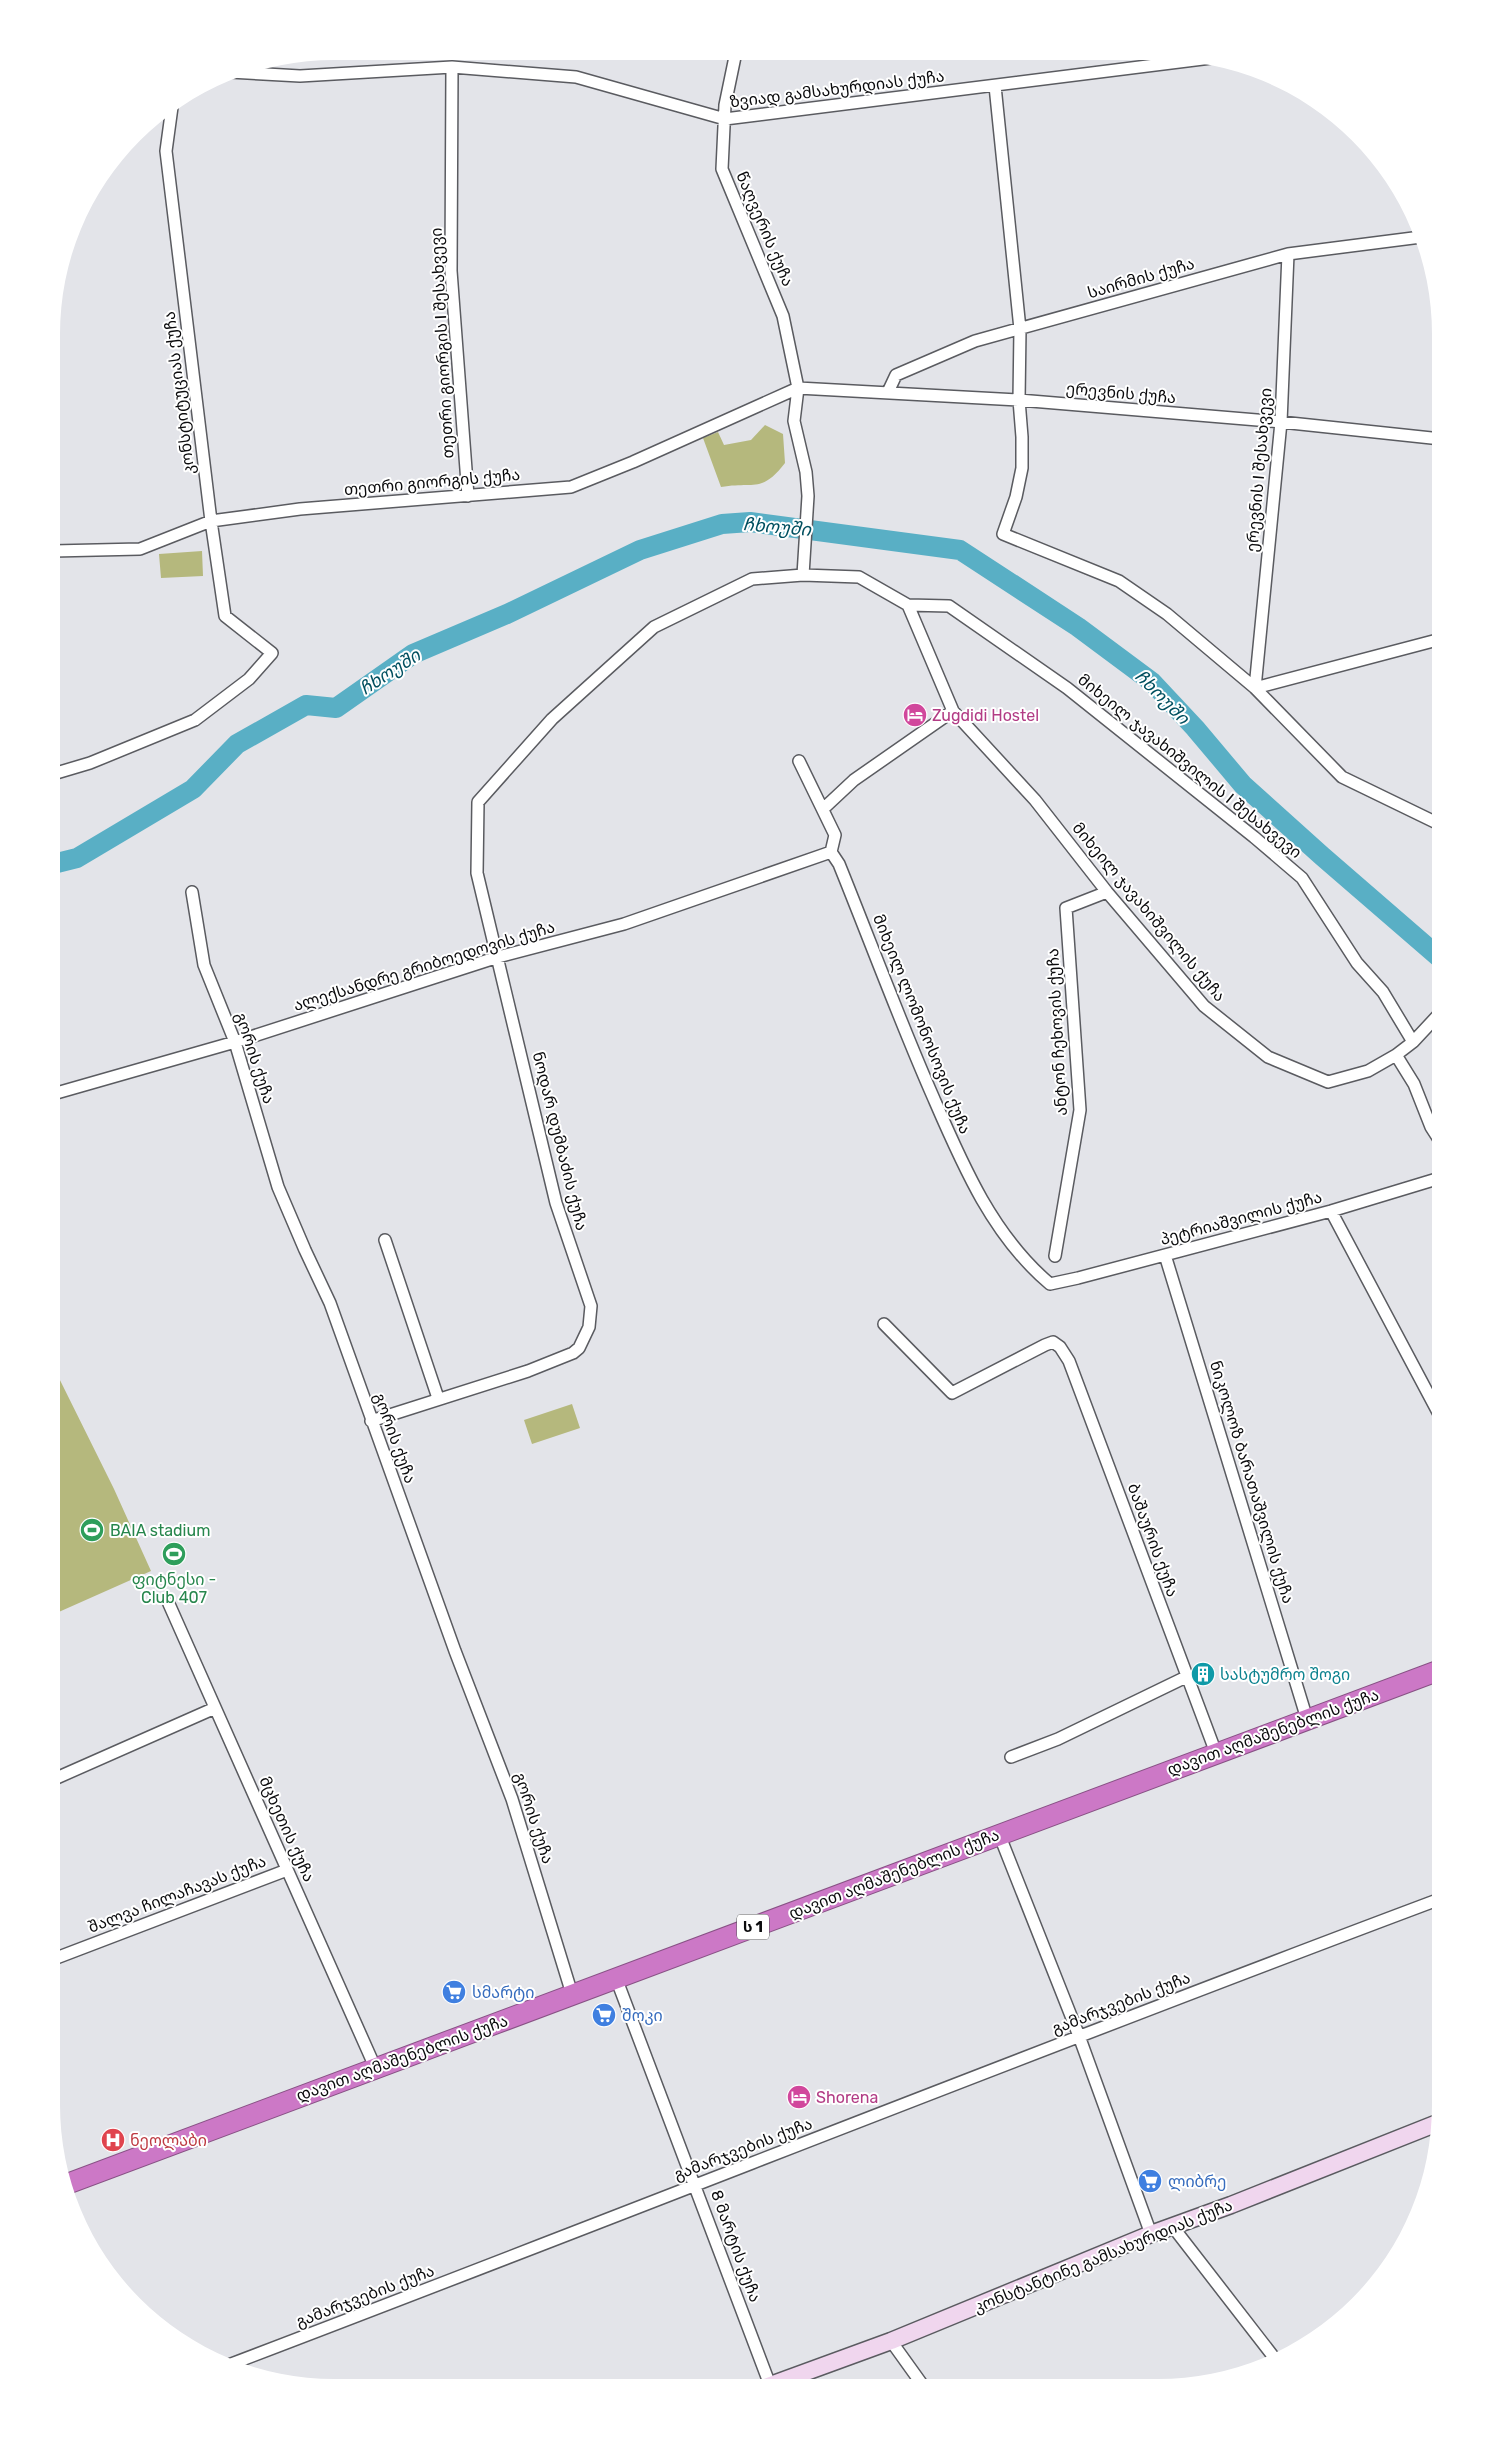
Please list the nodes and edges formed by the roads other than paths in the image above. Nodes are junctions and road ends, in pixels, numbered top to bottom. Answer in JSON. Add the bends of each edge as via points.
{"nodes":[{"id":1,"x":734,"y":60,"type":"edge"},
{"id":2,"x":1184,"y":61,"type":"edge"},
{"id":3,"x":452,"y":68,"type":"junction"},
{"id":4,"x":251,"y":73,"type":"edge"},
{"id":5,"x":996,"y":86,"type":"junction"},
{"id":6,"x":171,"y":114,"type":"edge"},
{"id":7,"x":725,"y":119,"type":"junction"},
{"id":8,"x":1414,"y":238,"type":"edge"},
{"id":9,"x":1288,"y":254,"type":"junction"},
{"id":10,"x":1020,"y":328,"type":"junction"},
{"id":11,"x":798,"y":388,"type":"junction"},
{"id":12,"x":888,"y":392,"type":"junction"},
{"id":13,"x":1019,"y":400,"type":"junction"},
{"id":14,"x":1281,"y":422,"type":"junction"},
{"id":15,"x":1432,"y":438,"type":"edge"},
{"id":16,"x":468,"y":496,"type":"junction"},
{"id":17,"x":211,"y":522,"type":"junction"},
{"id":18,"x":60,"y":551,"type":"edge"},
{"id":19,"x":803,"y":575,"type":"junction"},
{"id":20,"x":908,"y":605,"type":"junction"},
{"id":21,"x":1432,"y":641,"type":"edge"},
{"id":22,"x":1255,"y":688,"type":"junction"},
{"id":23,"x":953,"y":710,"type":"junction"},
{"id":24,"x":799,"y":761,"type":"dead end"},
{"id":25,"x":60,"y":772,"type":"edge"},
{"id":26,"x":823,"y":808,"type":"junction"},
{"id":27,"x":1432,"y":821,"type":"edge"},
{"id":28,"x":831,"y":852,"type":"junction"},
{"id":29,"x":192,"y":892,"type":"dead end"},
{"id":30,"x":1107,"y":892,"type":"junction"},
{"id":31,"x":498,"y":956,"type":"junction"},
{"id":32,"x":1432,"y":1021,"type":"edge"},
{"id":33,"x":235,"y":1042,"type":"junction"},
{"id":34,"x":1413,"y":1042,"type":"junction"},
{"id":35,"x":1396,"y":1055,"type":"junction"},
{"id":36,"x":60,"y":1092,"type":"edge"},
{"id":37,"x":1432,"y":1129,"type":"edge"},
{"id":38,"x":1432,"y":1180,"type":"edge"},
{"id":39,"x":1332,"y":1211,"type":"junction"},
{"id":40,"x":385,"y":1240,"type":"dead end"},
{"id":41,"x":1166,"y":1255,"type":"junction"},
{"id":42,"x":1055,"y":1256,"type":"dead end"},
{"id":43,"x":1050,"y":1284,"type":"joint"},
{"id":44,"x":884,"y":1324,"type":"dead end"},
{"id":45,"x":438,"y":1398,"type":"junction"},
{"id":46,"x":1432,"y":1401,"type":"edge"},
{"id":47,"x":371,"y":1422,"type":"junction"},
{"id":48,"x":169,"y":1604,"type":"dead end"},
{"id":49,"x":1432,"y":1673,"type":"edge"},
{"id":50,"x":1186,"y":1677,"type":"junction"},
{"id":51,"x":215,"y":1708,"type":"junction"},
{"id":52,"x":1307,"y":1719,"type":"junction"},
{"id":53,"x":1216,"y":1753,"type":"junction"},
{"id":54,"x":1010,"y":1757,"type":"dead end"},
{"id":55,"x":60,"y":1776,"type":"edge"},
{"id":56,"x":999,"y":1834,"type":"junction"},
{"id":57,"x":287,"y":1870,"type":"junction"},
{"id":58,"x":1432,"y":1903,"type":"edge"},
{"id":59,"x":60,"y":1957,"type":"edge"},
{"id":60,"x":616,"y":1978,"type":"junction"},
{"id":61,"x":572,"y":1994,"type":"junction"},
{"id":62,"x":1079,"y":2036,"type":"junction"},
{"id":63,"x":374,"y":2067,"type":"junction"},
{"id":64,"x":1431,"y":2126,"type":"edge"},
{"id":65,"x":71,"y":2182,"type":"edge"},
{"id":66,"x":696,"y":2185,"type":"junction"},
{"id":67,"x":1173,"y":2227,"type":"junction"},
{"id":68,"x":1151,"y":2234,"type":"junction"},
{"id":69,"x":891,"y":2341,"type":"junction"},
{"id":70,"x":1272,"y":2354,"type":"edge"},
{"id":71,"x":238,"y":2361,"type":"edge"},
{"id":72,"x":765,"y":2379,"type":"edge"},
{"id":73,"x":786,"y":2379,"type":"edge"},
{"id":74,"x":918,"y":2379,"type":"edge"}],
"edges":[{"from":1,"to":7,"type":"street","name":"წაღვერის ქუჩა"},
{"from":2,"to":5,"type":"street","name":"ზვიად გამსახურდიას ქუჩა"},
{"from":3,"to":4,"type":"street","name":"ზვიად გამსახურდიას ქუჩა","via":[[300,76]]},
{"from":3,"to":7,"type":"street","name":"ზვიად გამსახურდიას ქუჩა","via":[[576,78]]},
{"from":3,"to":16,"type":"street","name":"თეთრი გიორგის I შესახვევი","via":[[451,271]]},
{"from":5,"to":7,"type":"street","name":"ზვიად გამსახურდიას ქუჩა"},
{"from":5,"to":10,"type":"street"},
{"from":6,"to":17,"type":"street","name":"კონსტიტუციას ქუჩა","via":[[166,151]]},
{"from":7,"to":11,"type":"street","name":"წაღვერის ქუჩა","via":[[722,169],[784,316]]},
{"from":8,"to":9,"type":"street","name":"საირმის ქუჩა"},
{"from":9,"to":10,"type":"street","name":"საირმის ქუჩა"},
{"from":9,"to":14,"type":"street","name":"ერევნის I შესახვევი"},
{"from":10,"to":12,"type":"street","name":"საირმის ქუჩა","via":[[975,341],[896,375]]},
{"from":10,"to":13,"type":"street"},
{"from":11,"to":12,"type":"street","name":"ერევნის ქუჩა"},
{"from":11,"to":16,"type":"street","name":"თეთრი გიორგის ქუჩა","via":[[572,487]]},
{"from":11,"to":19,"type":"street","name":"წაღვერის ქუჩა","via":[[794,421],[808,496]]},
{"from":12,"to":13,"type":"street","name":"ერევნის ქუჩა"},
{"from":13,"to":14,"type":"street","name":"ერევნის ქუჩა"},
{"from":13,"to":22,"type":"street","via":[[1022,468],[1003,534],[1119,582],[1167,614]]},
{"from":14,"to":15,"type":"street","name":"ერევნის ქუჩა"},
{"from":14,"to":22,"type":"street","name":"ერევნის I შესახვევი"},
{"from":16,"to":17,"type":"street","name":"თეთრი გიორგის ქუჩა","via":[[300,509]]},
{"from":17,"to":18,"type":"street","name":"თეთრი გიორგის ქუჩა","via":[[140,549]]},
{"from":17,"to":25,"type":"street","name":"კონსტიტუციას ქუჩა","via":[[225,616],[272,653],[249,679],[195,720],[90,764]]},
{"from":19,"to":20,"type":"street","name":"ნოდარ დუმბაძის ქუჩა","via":[[859,577]]},
{"from":19,"to":31,"type":"street","name":"ნოდარ დუმბაძის ქუჩა","via":[[752,578],[654,627],[552,719],[478,802],[477,873]]},
{"from":20,"to":23,"type":"street","name":"მიხეილ ჯავახიშვილის ქუჩა"},
{"from":20,"to":34,"type":"street","name":"მიხეილ ჯავახიშვილის I შესახვევი","via":[[949,606],[1067,688],[1302,878],[1357,963],[1383,992]]},
{"from":21,"to":22,"type":"street"},
{"from":22,"to":27,"type":"street","via":[[1342,777]]},
{"from":23,"to":26,"type":"street","via":[[854,780]]},
{"from":23,"to":30,"type":"street","name":"მიხეილ ჯავახიშვილის ქუჩა","via":[[1035,800]]},
{"from":24,"to":26,"type":"street"},
{"from":26,"to":28,"type":"street","via":[[835,835]]},
{"from":28,"to":31,"type":"street","name":"ალექსანდრე გრიბოედოვის ქუჩა","via":[[624,924]]},
{"from":28,"to":43,"type":"street","name":"მიხეილ ლომონოსოვის ქუჩა","via":[[839,864],[912,1048],[957,1150],[998,1227],[1027,1264]]},
{"from":29,"to":33,"type":"street","name":"გორის ქუჩა","via":[[204,965]]},
{"from":30,"to":35,"type":"street","name":"მიხეილ ჯავახიშვილის ქუჩა","via":[[1204,1006],[1268,1057],[1328,1082],[1368,1071]]},
{"from":30,"to":42,"type":"street","name":"ანტონ ჩეხოვის ქუჩა","via":[[1066,908],[1080,1110]]},
{"from":31,"to":33,"type":"street","name":"ალექსანდრე გრიბოედოვის ქუჩა"},
{"from":31,"to":45,"type":"street","name":"ნოდარ დუმბაძის ქუჩა","via":[[556,1203],[590,1306],[591,1318],[583,1341],[573,1353],[528,1371]]},
{"from":32,"to":34,"type":"street"},
{"from":33,"to":36,"type":"street","name":"ალექსანდრე გრიბოედოვის ქუჩა"},
{"from":33,"to":47,"type":"street","name":"გორის ქუჩა","via":[[278,1187],[330,1303]]},
{"from":34,"to":35,"type":"street"},
{"from":35,"to":37,"type":"street","via":[[1414,1084]]},
{"from":38,"to":39,"type":"street","name":"პეტრიაშვილის ქუჩა"},
{"from":39,"to":41,"type":"street","name":"პეტრიაშვილის ქუჩა"},
{"from":39,"to":46,"type":"street"},
{"from":40,"to":45,"type":"street"},
{"from":41,"to":43,"type":"street","name":"პეტრიაშვილის ქუჩა"},
{"from":41,"to":52,"type":"street","name":"ნიკოლოზ ბარათაშვილის ქუჩა"},
{"from":44,"to":50,"type":"street","name":"ბაშაურის ქუჩა","via":[[952,1392],[1053,1342],[1060,1347],[1069,1361]]},
{"from":45,"to":47,"type":"street","name":"ნოდარ დუმბაძის ქუჩა"},
{"from":47,"to":61,"type":"street","name":"გორის ქუჩა","via":[[512,1799]]},
{"from":48,"to":51,"type":"street","name":"მცხეთის ქუჩა"},
{"from":49,"to":52,"type":"highway","name":"დავით აღმაშენებლის ქუჩა","number":"ს 1"},
{"from":50,"to":53,"type":"street","name":"ბაშაურის ქუჩა"},
{"from":50,"to":54,"type":"street","via":[[1058,1739]]},
{"from":51,"to":55,"type":"street"},
{"from":51,"to":57,"type":"street","name":"მცხეთის ქუჩა"},
{"from":52,"to":53,"type":"highway","name":"დავით აღმაშენებლის ქუჩა","number":"ს 1"},
{"from":53,"to":56,"type":"highway","name":"დავით აღმაშენებლის ქუჩა","number":"ს 1"},
{"from":56,"to":60,"type":"highway","name":"დავით აღმაშენებლის ქუჩა","number":"ს 1"},
{"from":56,"to":62,"type":"street"},
{"from":57,"to":59,"type":"street","name":"შალვა ჩილაჩავას ქუჩა"},
{"from":57,"to":63,"type":"street","name":"მცხეთის ქუჩა"},
{"from":58,"to":62,"type":"street","name":"გამარჯვების ქუჩა"},
{"from":60,"to":61,"type":"highway","name":"დავით აღმაშენებლის ქუჩა","number":"ს 1"},
{"from":60,"to":66,"type":"street","name":"8 მარტის ქუჩა"},
{"from":61,"to":63,"type":"highway","name":"დავით აღმაშენებლის ქუჩა","number":"ს 1"},
{"from":62,"to":66,"type":"street","name":"გამარჯვების ქუჩა"},
{"from":62,"to":68,"type":"street"},
{"from":63,"to":65,"type":"highway","name":"დავით აღმაშენებლის ქუჩა","number":"ს 1"},
{"from":64,"to":67,"type":"main road","name":"კონსტანტინე გამსახურდიას ქუჩა"},
{"from":66,"to":71,"type":"street","name":"გამარჯვების ქუჩა"},
{"from":66,"to":72,"type":"street","name":"8 მარტის ქუჩა"},
{"from":67,"to":68,"type":"main road","name":"კონსტანტინე გამსახურდიას ქუჩა"},
{"from":67,"to":70,"type":"street"},
{"from":68,"to":69,"type":"main road","name":"კონსტანტინე გამსახურდიას ქუჩა"},
{"from":69,"to":73,"type":"main road","name":"კონსტანტინე გამსახურდიას ქუჩა"},
{"from":69,"to":74,"type":"street"}]}
